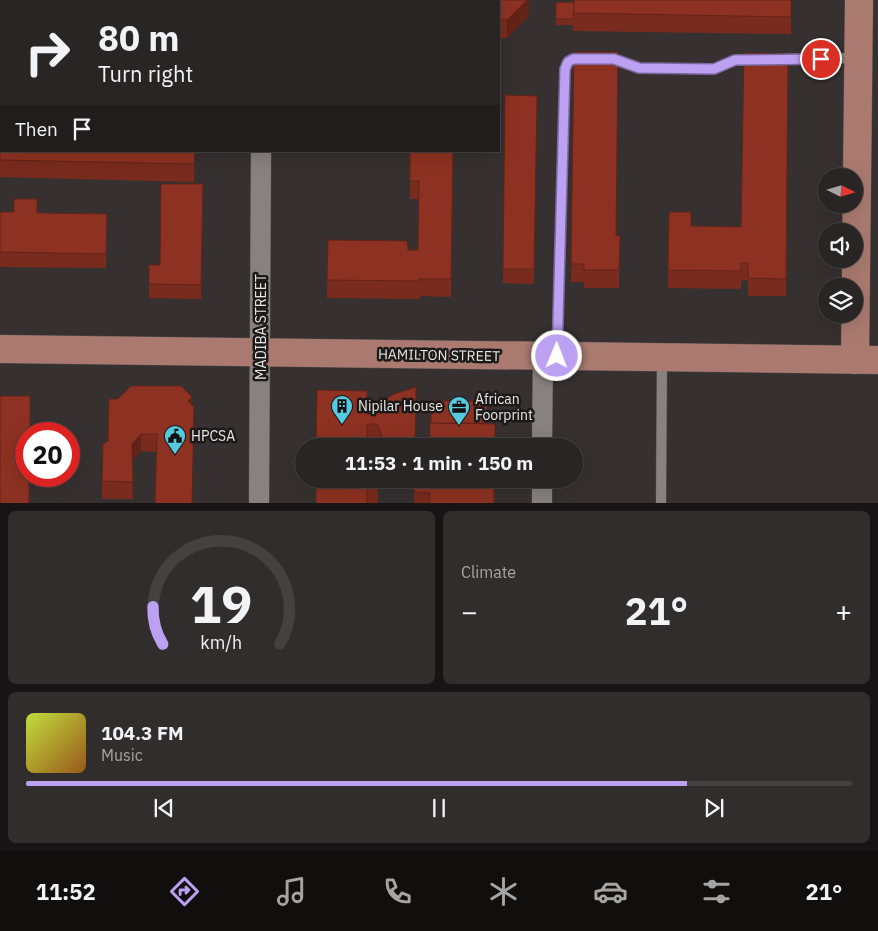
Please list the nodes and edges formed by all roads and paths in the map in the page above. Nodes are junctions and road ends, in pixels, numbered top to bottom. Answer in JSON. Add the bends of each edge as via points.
{"nodes":[{"id":1,"x":859,"y":0,"type":"edge"},
{"id":2,"x":858,"y":58,"type":"junction"},
{"id":3,"x":261,"y":152,"type":"edge"},
{"id":4,"x":0,"y":349,"type":"edge"},
{"id":5,"x":261,"y":352,"type":"junction"},
{"id":6,"x":550,"y":356,"type":"junction"},
{"id":7,"x":662,"y":357,"type":"junction"},
{"id":8,"x":866,"y":360,"type":"edge"},
{"id":9,"x":543,"y":438,"type":"edge"},
{"id":10,"x":542,"y":488,"type":"edge"},
{"id":11,"x":259,"y":503,"type":"edge"},
{"id":12,"x":542,"y":503,"type":"edge"},
{"id":13,"x":661,"y":503,"type":"edge"}],
"edges":[{"from":1,"to":2,"type":"main road"},
{"from":2,"to":6,"type":"lane","via":[[735,60],[714,69],[639,68],[614,59],[573,59],[568,62],[565,69]]},
{"from":2,"to":8,"type":"main road"},
{"from":3,"to":5,"type":"street","name":"MADIBA STREET"},
{"from":4,"to":5,"type":"main road","name":"HAMILTON STREET"},
{"from":5,"to":6,"type":"main road","name":"HAMILTON STREET"},
{"from":5,"to":11,"type":"street","name":"MADIBA STREET"},
{"from":6,"to":7,"type":"main road","name":"HAMILTON STREET"},
{"from":6,"to":9,"type":"street"},
{"from":7,"to":8,"type":"main road","name":"HAMILTON STREET"},
{"from":7,"to":13,"type":"lane"},
{"from":10,"to":12,"type":"street"}]}
